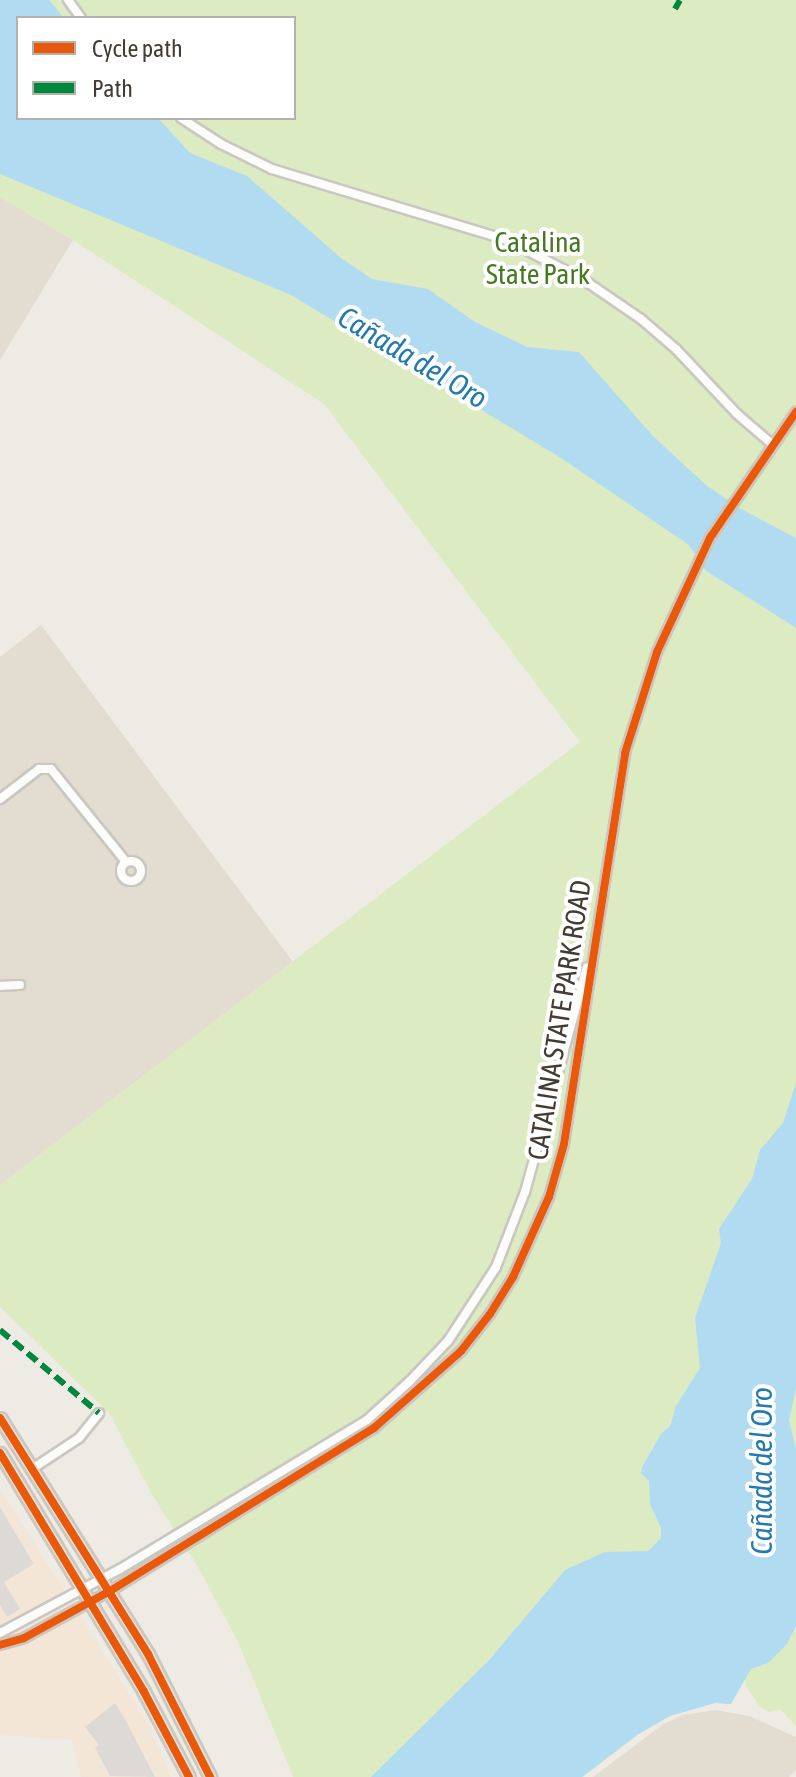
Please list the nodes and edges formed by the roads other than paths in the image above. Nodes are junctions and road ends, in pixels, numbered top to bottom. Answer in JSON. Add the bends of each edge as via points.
{"nodes":[{"id":1,"x":184,"y":120,"type":"edge"},
{"id":2,"x":796,"y":412,"type":"edge"},
{"id":3,"x":772,"y":444,"type":"junction"},
{"id":4,"x":0,"y":799,"type":"edge"},
{"id":5,"x":126,"y":862,"type":"dead end"},
{"id":6,"x":595,"y":940,"type":"junction"},
{"id":7,"x":20,"y":985,"type":"dead end"},
{"id":8,"x":0,"y":986,"type":"edge"},
{"id":9,"x":99,"y":1413,"type":"dead end"},
{"id":10,"x":0,"y":1418,"type":"edge"},
{"id":11,"x":0,"y":1453,"type":"edge"},
{"id":12,"x":32,"y":1469,"type":"junction"},
{"id":13,"x":102,"y":1578,"type":"junction"},
{"id":14,"x":83,"y":1587,"type":"junction"},
{"id":15,"x":110,"y":1591,"type":"junction"},
{"id":16,"x":91,"y":1601,"type":"junction"},
{"id":17,"x":0,"y":1633,"type":"edge"},
{"id":18,"x":0,"y":1645,"type":"edge"},
{"id":19,"x":189,"y":1777,"type":"edge"},
{"id":20,"x":210,"y":1777,"type":"edge"}],
"edges":[{"from":1,"to":3,"type":"street","via":[[272,169],[507,240],[584,280],[676,349]]},
{"from":2,"to":3,"type":"street","name":"CATALINA STATE PARK ROAD"},
{"from":3,"to":6,"type":"street","name":"CATALINA STATE PARK ROAD","via":[[710,538],[657,652],[625,753]]},
{"from":4,"to":5,"type":"street","via":[[39,769],[51,769]]},
{"from":6,"to":13,"type":"street","name":"CATALINA STATE PARK ROAD","via":[[525,1192],[496,1267],[448,1341],[367,1420]]},
{"from":6,"to":15,"type":"street","name":"CATALINA STATE PARK ROAD","via":[[549,1197],[513,1277],[461,1351],[374,1428]]},
{"from":7,"to":8,"type":"street"},
{"from":9,"to":12,"type":"street","via":[[79,1438]]},
{"from":10,"to":12,"type":"highway"},
{"from":11,"to":14,"type":"highway"},
{"from":12,"to":13,"type":"highway"},
{"from":13,"to":14,"type":"street","name":"CATALINA STATE PARK ROAD"},
{"from":13,"to":15,"type":"highway"},
{"from":14,"to":16,"type":"highway"},
{"from":14,"to":17,"type":"street","name":"CATALINA STATE PARK ROAD"},
{"from":15,"to":16,"type":"street","name":"CATALINA STATE PARK ROAD"},
{"from":15,"to":20,"type":"highway","via":[[177,1706]]},
{"from":16,"to":18,"type":"street","name":"CATALINA STATE PARK ROAD","via":[[24,1638]]},
{"from":16,"to":19,"type":"highway"}]}
